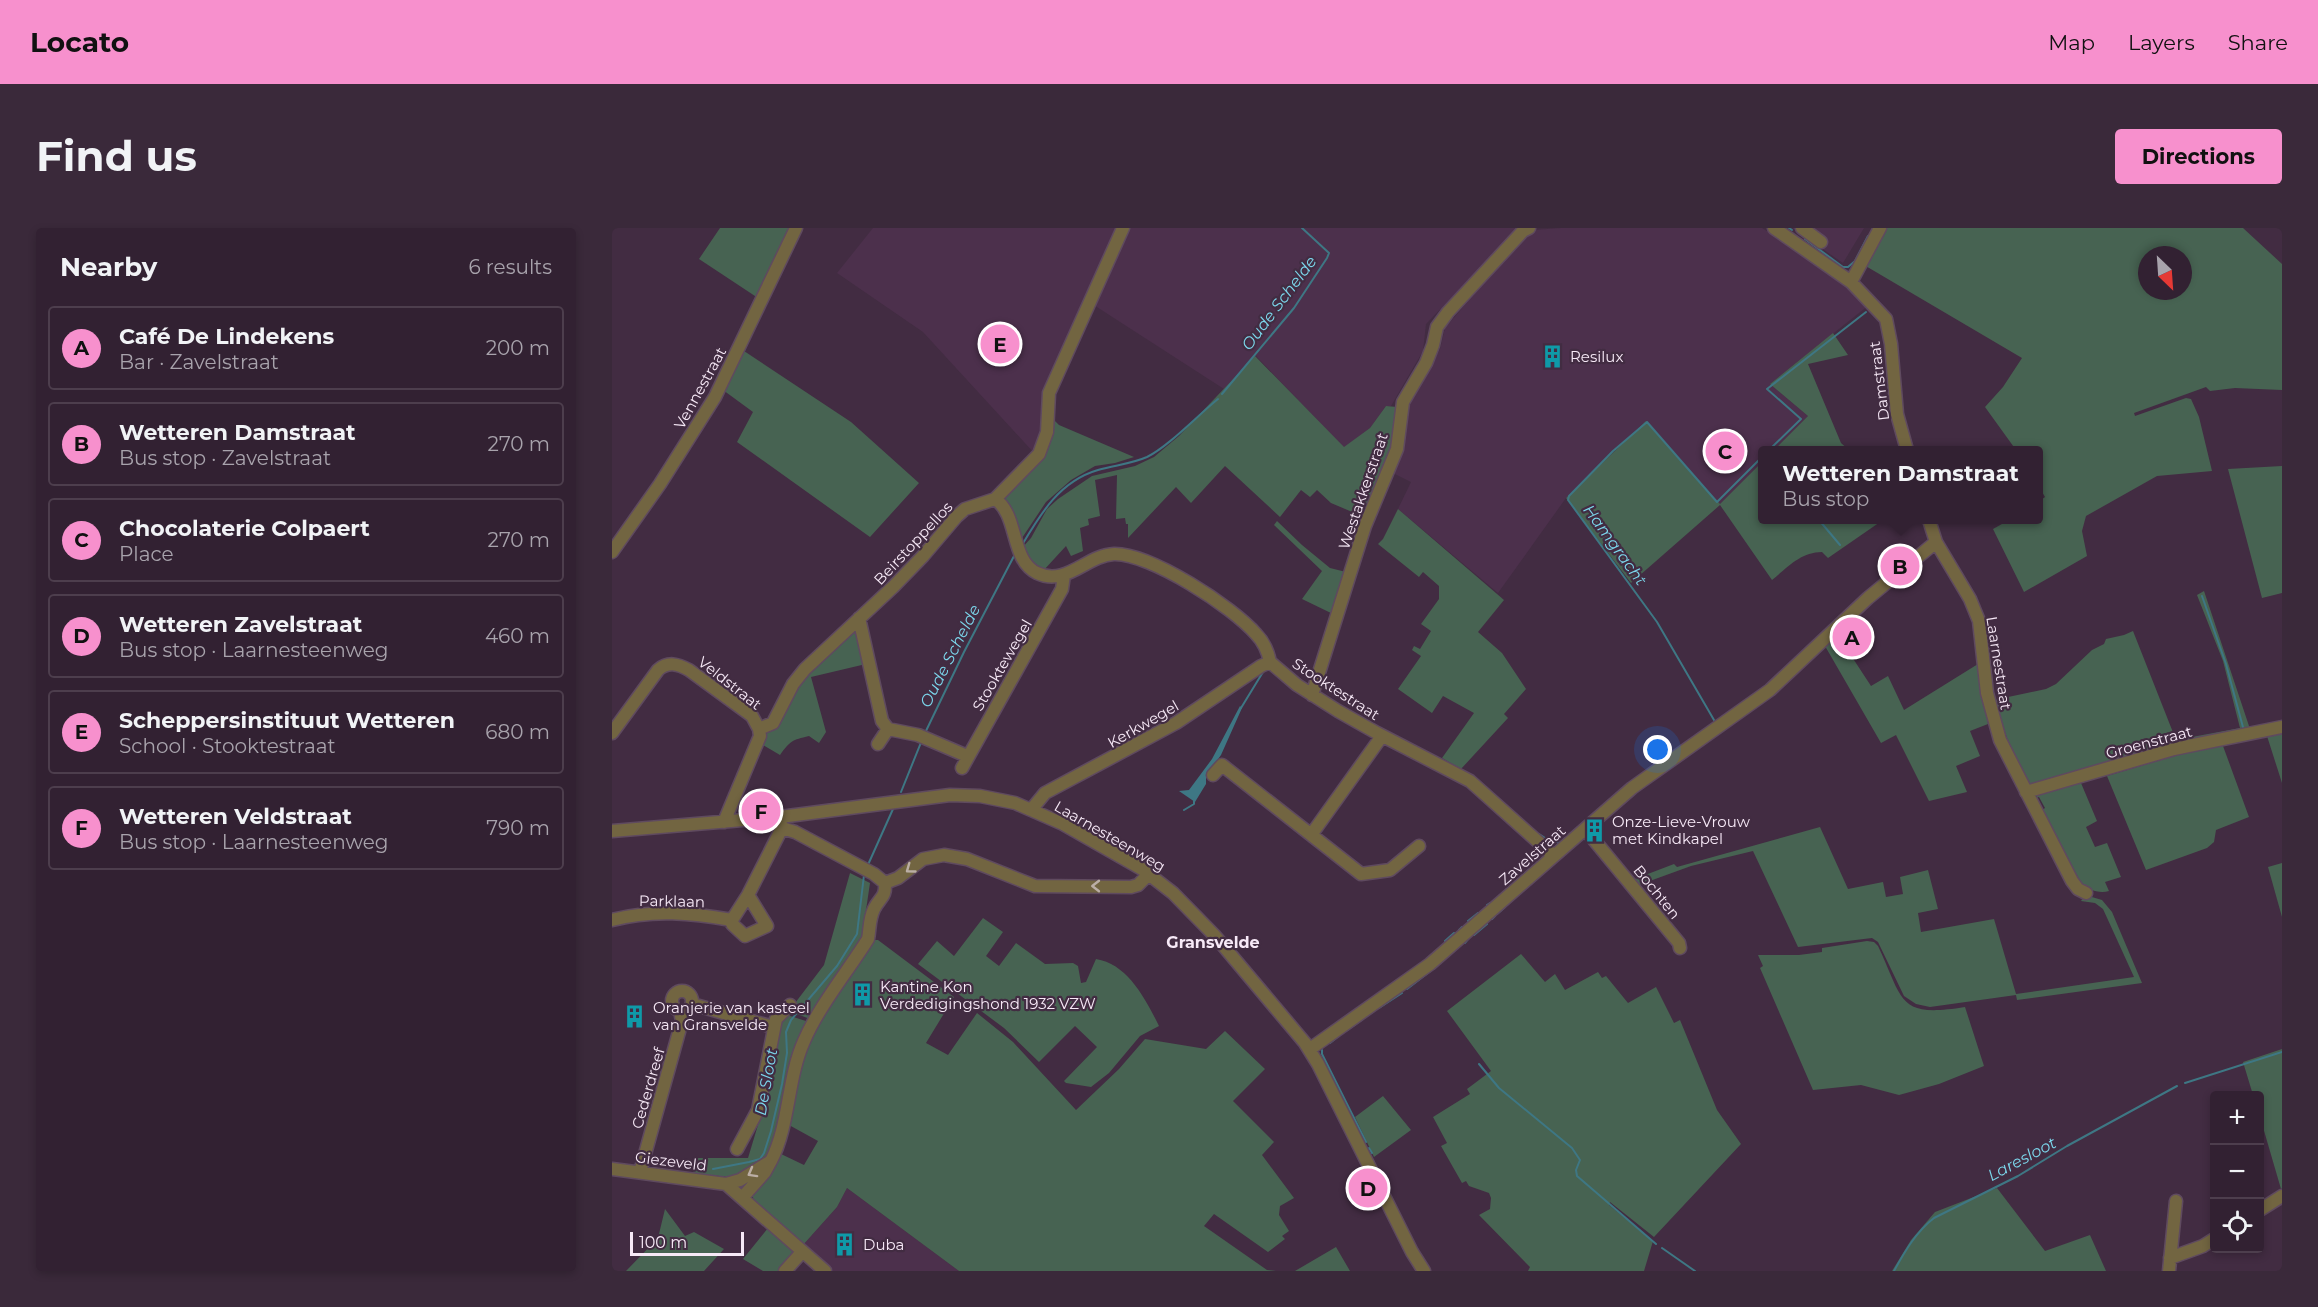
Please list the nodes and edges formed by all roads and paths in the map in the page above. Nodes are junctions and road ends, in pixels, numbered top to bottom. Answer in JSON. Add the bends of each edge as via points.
{"nodes":[{"id":1,"x":796,"y":228,"type":"edge"},
{"id":2,"x":1123,"y":228,"type":"edge"},
{"id":3,"x":1528,"y":228,"type":"edge"},
{"id":4,"x":1774,"y":228,"type":"edge"},
{"id":5,"x":1803,"y":228,"type":"edge"},
{"id":6,"x":1880,"y":228,"type":"edge"},
{"id":7,"x":1794,"y":242,"type":"junction"},
{"id":8,"x":1821,"y":242,"type":"dead end"},
{"id":9,"x":1851,"y":282,"type":"junction"},
{"id":10,"x":1906,"y":446,"type":"edge"},
{"id":11,"x":995,"y":499,"type":"junction"},
{"id":12,"x":1931,"y":524,"type":"edge"},
{"id":13,"x":1936,"y":542,"type":"junction"},
{"id":14,"x":612,"y":552,"type":"edge"},
{"id":15,"x":1064,"y":575,"type":"junction"},
{"id":16,"x":859,"y":618,"type":"junction"},
{"id":17,"x":1270,"y":662,"type":"junction"},
{"id":18,"x":1312,"y":695,"type":"junction"},
{"id":19,"x":2282,"y":727,"type":"edge"},
{"id":20,"x":759,"y":729,"type":"junction"},
{"id":21,"x":888,"y":729,"type":"junction"},
{"id":22,"x":612,"y":733,"type":"edge"},
{"id":23,"x":1382,"y":736,"type":"junction"},
{"id":24,"x":878,"y":744,"type":"dead end"},
{"id":25,"x":967,"y":756,"type":"junction"},
{"id":26,"x":962,"y":768,"type":"dead end"},
{"id":27,"x":1213,"y":775,"type":"dead end"},
{"id":28,"x":2026,"y":792,"type":"junction"},
{"id":29,"x":1031,"y":810,"type":"junction"},
{"id":30,"x":724,"y":822,"type":"junction"},
{"id":31,"x":781,"y":822,"type":"junction"},
{"id":32,"x":1585,"y":829,"type":"junction"},
{"id":33,"x":612,"y":831,"type":"edge"},
{"id":34,"x":1311,"y":835,"type":"junction"},
{"id":35,"x":1419,"y":846,"type":"dead end"},
{"id":36,"x":1554,"y":856,"type":"junction"},
{"id":37,"x":1149,"y":874,"type":"junction"},
{"id":38,"x":885,"y":883,"type":"junction"},
{"id":39,"x":2086,"y":893,"type":"dead end"},
{"id":40,"x":748,"y":895,"type":"junction"},
{"id":41,"x":612,"y":920,"type":"edge"},
{"id":42,"x":732,"y":920,"type":"junction"},
{"id":43,"x":1680,"y":948,"type":"dead end"},
{"id":44,"x":692,"y":1004,"type":"junction"},
{"id":45,"x":790,"y":1005,"type":"dead end"},
{"id":46,"x":680,"y":1011,"type":"junction"},
{"id":47,"x":773,"y":1027,"type":"junction"},
{"id":48,"x":1310,"y":1049,"type":"junction"},
{"id":49,"x":737,"y":1149,"type":"dead end"},
{"id":50,"x":771,"y":1161,"type":"junction"},
{"id":51,"x":612,"y":1169,"type":"edge"},
{"id":52,"x":640,"y":1172,"type":"junction"},
{"id":53,"x":726,"y":1184,"type":"junction"},
{"id":54,"x":2282,"y":1196,"type":"edge"},
{"id":55,"x":742,"y":1198,"type":"junction"},
{"id":56,"x":2176,"y":1201,"type":"dead end"},
{"id":57,"x":2264,"y":1207,"type":"edge"},
{"id":58,"x":2210,"y":1241,"type":"edge"},
{"id":59,"x":802,"y":1252,"type":"junction"},
{"id":60,"x":2170,"y":1258,"type":"junction"},
{"id":61,"x":785,"y":1271,"type":"edge"},
{"id":62,"x":825,"y":1271,"type":"edge"},
{"id":63,"x":1424,"y":1271,"type":"edge"},
{"id":64,"x":2169,"y":1271,"type":"edge"}],
"edges":[{"from":1,"to":14,"type":"street","name":"Vennestraat","via":[[715,397]]},
{"from":2,"to":11,"type":"street","via":[[1049,393],[1044,444]]},
{"from":3,"to":18,"type":"street","name":"Westakkerstraat","via":[[1437,327],[1426,363],[1403,402],[1397,449],[1365,526]]},
{"from":4,"to":7,"type":"street","name":"Damstraat"},
{"from":5,"to":7,"type":"street"},
{"from":5,"to":8,"type":"street"},
{"from":6,"to":9,"type":"street"},
{"from":7,"to":9,"type":"street","name":"Damstraat"},
{"from":9,"to":10,"type":"street","name":"Damstraat","via":[[1886,319],[1896,409]]},
{"from":11,"to":15,"type":"street","via":[[1004,508],[1028,566],[1051,577]]},
{"from":11,"to":16,"type":"street","name":"Beirstoppellos","via":[[965,509],[957,516],[923,556]]},
{"from":12,"to":13,"type":"street"},
{"from":13,"to":28,"type":"street","name":"Laarnestraat","via":[[1975,611],[1993,718]]},
{"from":13,"to":32,"type":"street","name":"Zavelstraat","via":[[1868,598],[1770,690],[1632,788]]},
{"from":15,"to":17,"type":"street","name":"Stooktestraat","via":[[1105,555],[1116,554],[1164,570],[1195,586],[1249,626],[1269,654]]},
{"from":15,"to":25,"type":"street","name":"Stooktewegel","via":[[1062,589]]},
{"from":16,"to":20,"type":"street","name":"Beirstoppellos","via":[[805,669],[773,723]]},
{"from":16,"to":21,"type":"street","via":[[882,721]]},
{"from":17,"to":18,"type":"street","name":"Stooktestraat"},
{"from":17,"to":29,"type":"street","name":"Kerkwegel","via":[[1176,723],[1045,793]]},
{"from":18,"to":23,"type":"street","name":"Stooktestraat"},
{"from":19,"to":28,"type":"street","name":"Groenstraat","via":[[2174,749]]},
{"from":20,"to":22,"type":"street","name":"Veldstraat","via":[[752,716],[690,670],[670,664],[658,670]]},
{"from":20,"to":30,"type":"street","name":"Veldstraat","via":[[757,744]]},
{"from":21,"to":24,"type":"street"},
{"from":21,"to":25,"type":"street","via":[[923,736]]},
{"from":23,"to":34,"type":"street"},
{"from":23,"to":36,"type":"street","name":"Stooktestraat","via":[[1470,781]]},
{"from":25,"to":26,"type":"street","name":"Stooktewegel"},
{"from":27,"to":34,"type":"street","via":[[1222,765]]},
{"from":28,"to":39,"type":"street","name":"Laarnestraat","via":[[2072,881]]},
{"from":29,"to":31,"type":"street","name":"Laarnesteenweg","via":[[980,796],[950,795]]},
{"from":29,"to":37,"type":"street","name":"Laarnesteenweg"},
{"from":30,"to":31,"type":"street","name":"Laarnesteenweg"},
{"from":30,"to":33,"type":"street","name":"Laarnesteenweg"},
{"from":31,"to":38,"type":"street"},
{"from":31,"to":40,"type":"street"},
{"from":32,"to":36,"type":"street","name":"Zavelstraat"},
{"from":32,"to":43,"type":"street","name":"Bochten"},
{"from":34,"to":35,"type":"street","via":[[1361,874],[1390,870]]},
{"from":36,"to":48,"type":"street","name":"Zavelstraat","via":[[1430,964]]},
{"from":37,"to":38,"type":"street","one_way":true,"via":[[1131,887],[1035,886],[967,859],[944,855],[923,859]]},
{"from":37,"to":48,"type":"street","name":"Laarnesteenweg","via":[[1215,936]]},
{"from":38,"to":50,"type":"street","via":[[886,893],[869,922],[868,939],[803,1041],[780,1143]]},
{"from":40,"to":42,"type":"street"},
{"from":40,"to":42,"type":"street","name":"Parklaan","via":[[766,926],[745,936]]},
{"from":41,"to":42,"type":"street","name":"Parklaan","via":[[662,913]]},
{"from":44,"to":46,"type":"street"},
{"from":44,"to":46,"type":"street","name":"Cederdreef","via":[[690,995],[680,992],[673,1000]]},
{"from":44,"to":47,"type":"street","name":"Cederdreef"},
{"from":45,"to":47,"type":"street"},
{"from":46,"to":52,"type":"street","name":"Cederdreef","via":[[682,1021]]},
{"from":47,"to":49,"type":"street","via":[[758,1110]]},
{"from":48,"to":63,"type":"street","name":"Laarnesteenweg"},
{"from":50,"to":53,"type":"street","name":"Giezeveld","one_way":true},
{"from":50,"to":55,"type":"street"},
{"from":51,"to":52,"type":"street","name":"Giezeveld"},
{"from":52,"to":53,"type":"street","name":"Giezeveld"},
{"from":53,"to":55,"type":"street","name":"Giezeveld"},
{"from":54,"to":57,"type":"street"},
{"from":55,"to":59,"type":"street","name":"Giezeveld"},
{"from":56,"to":60,"type":"street"},
{"from":58,"to":60,"type":"street"},
{"from":59,"to":61,"type":"street"},
{"from":59,"to":62,"type":"street","name":"Giezeveld"},
{"from":60,"to":64,"type":"street"}]}
